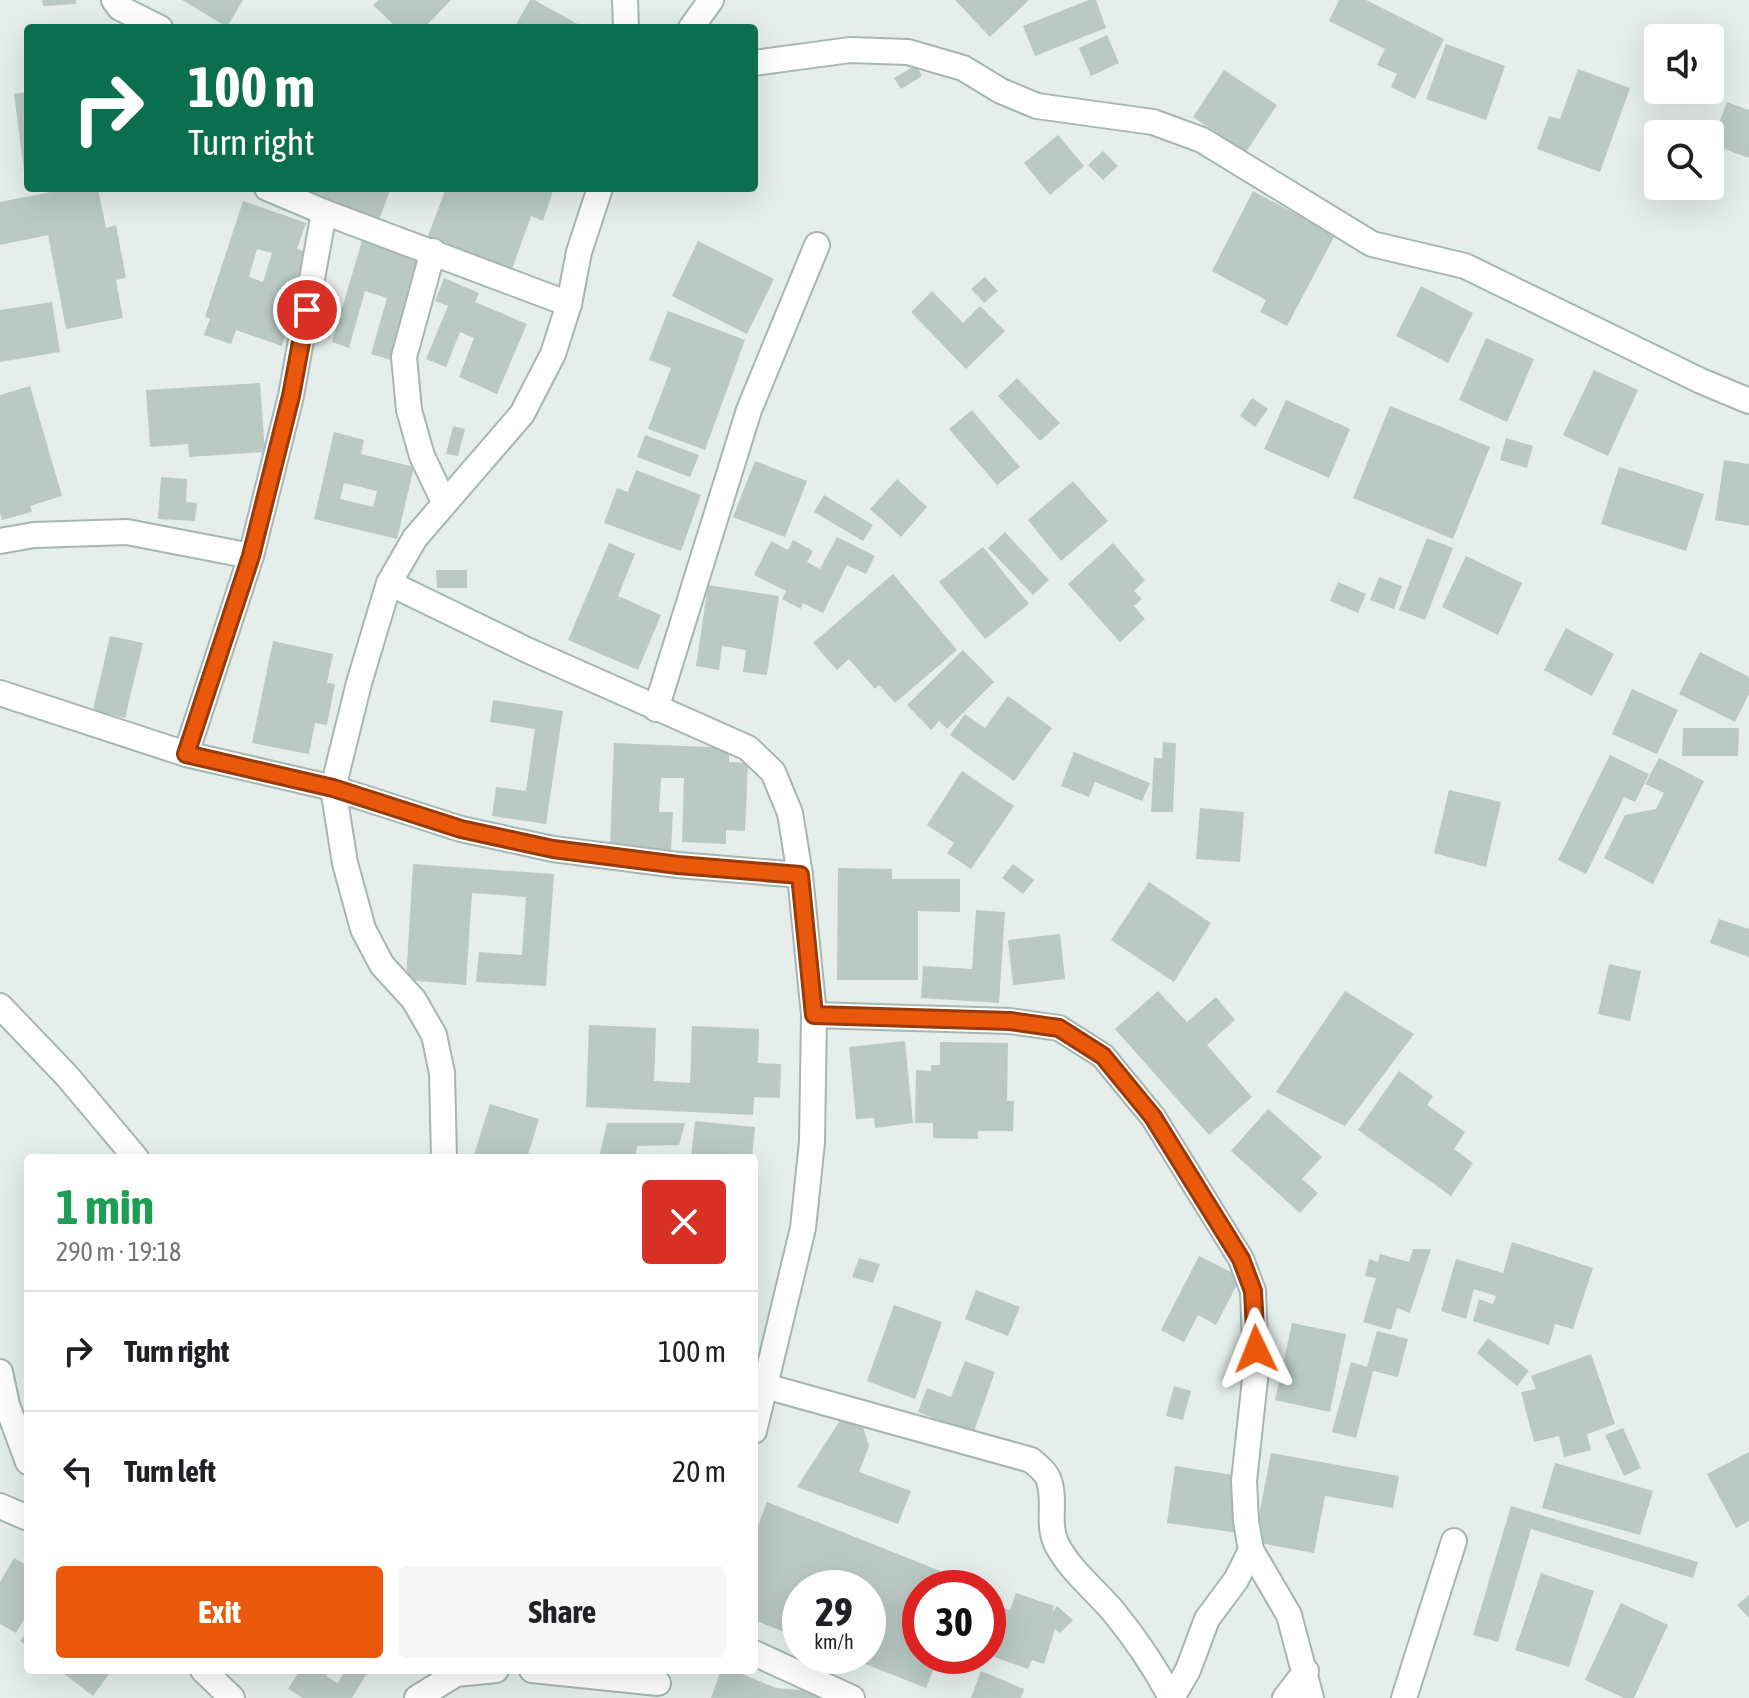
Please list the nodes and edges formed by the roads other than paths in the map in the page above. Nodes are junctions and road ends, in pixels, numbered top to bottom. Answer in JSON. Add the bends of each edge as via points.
{"nodes":[{"id":1,"x":114,"y":0,"type":"edge"},
{"id":2,"x":625,"y":0,"type":"edge"},
{"id":3,"x":711,"y":0,"type":"edge"},
{"id":4,"x":152,"y":24,"type":"edge"},
{"id":5,"x":626,"y":24,"type":"edge"},
{"id":6,"x":694,"y":24,"type":"edge"},
{"id":7,"x":758,"y":62,"type":"edge"},
{"id":8,"x":276,"y":192,"type":"edge"},
{"id":9,"x":599,"y":192,"type":"edge"},
{"id":10,"x":324,"y":212,"type":"junction"},
{"id":11,"x":817,"y":245,"type":"dead end"},
{"id":12,"x":433,"y":251,"type":"junction"},
{"id":13,"x":569,"y":304,"type":"junction"},
{"id":14,"x":1749,"y":401,"type":"edge"},
{"id":15,"x":444,"y":502,"type":"junction"},
{"id":16,"x":0,"y":541,"type":"edge"},
{"id":17,"x":251,"y":556,"type":"junction"},
{"id":18,"x":389,"y":583,"type":"junction"},
{"id":19,"x":0,"y":693,"type":"edge"},
{"id":20,"x":656,"y":709,"type":"junction"},
{"id":21,"x":186,"y":754,"type":"junction"},
{"id":22,"x":333,"y":788,"type":"junction"},
{"id":23,"x":800,"y":875,"type":"junction"},
{"id":24,"x":0,"y":1006,"type":"edge"},
{"id":25,"x":814,"y":1015,"type":"junction"},
{"id":26,"x":133,"y":1154,"type":"edge"},
{"id":27,"x":444,"y":1154,"type":"edge"},
{"id":28,"x":0,"y":1372,"type":"edge"},
{"id":29,"x":765,"y":1386,"type":"junction"},
{"id":30,"x":758,"y":1415,"type":"edge"},
{"id":31,"x":24,"y":1451,"type":"edge"},
{"id":32,"x":0,"y":1506,"type":"edge"},
{"id":33,"x":24,"y":1516,"type":"edge"},
{"id":34,"x":1454,"y":1541,"type":"dead end"},
{"id":35,"x":1251,"y":1550,"type":"junction"},
{"id":36,"x":758,"y":1655,"type":"edge"},
{"id":37,"x":1306,"y":1671,"type":"junction"},
{"id":38,"x":207,"y":1674,"type":"edge"},
{"id":39,"x":456,"y":1674,"type":"edge"},
{"id":40,"x":568,"y":1674,"type":"edge"},
{"id":41,"x":658,"y":1684,"type":"edge"},
{"id":42,"x":232,"y":1698,"type":"edge"},
{"id":43,"x":417,"y":1698,"type":"edge"},
{"id":44,"x":852,"y":1698,"type":"edge"},
{"id":45,"x":1172,"y":1698,"type":"edge"},
{"id":46,"x":1285,"y":1698,"type":"edge"},
{"id":47,"x":1311,"y":1698,"type":"edge"},
{"id":48,"x":1404,"y":1698,"type":"edge"}],
"edges":[{"from":1,"to":4,"type":"street"},
{"from":2,"to":5,"type":"street"},
{"from":3,"to":6,"type":"street"},
{"from":7,"to":14,"type":"street","via":[[850,50],[908,52],[963,68],[1037,106],[1153,122],[1202,140],[1372,244],[1465,266]]},
{"from":8,"to":10,"type":"street"},
{"from":9,"to":13,"type":"street"},
{"from":10,"to":12,"type":"street"},
{"from":10,"to":17,"type":"street","via":[[291,396]]},
{"from":11,"to":20,"type":"street","via":[[749,410]]},
{"from":12,"to":13,"type":"street"},
{"from":12,"to":15,"type":"street","via":[[404,357],[409,410],[422,456]]},
{"from":13,"to":15,"type":"street","via":[[553,354],[522,414]]},
{"from":15,"to":18,"type":"street"},
{"from":16,"to":17,"type":"street","via":[[127,532]]},
{"from":17,"to":21,"type":"street"},
{"from":18,"to":20,"type":"street"},
{"from":18,"to":22,"type":"street"},
{"from":19,"to":21,"type":"street"},
{"from":20,"to":23,"type":"street","via":[[748,748],[773,772],[790,813]]},
{"from":21,"to":22,"type":"street"},
{"from":22,"to":23,"type":"street","via":[[461,829],[553,849]]},
{"from":22,"to":27,"type":"street","via":[[363,929],[382,965],[414,1000],[434,1035],[442,1073]]},
{"from":23,"to":25,"type":"street"},
{"from":24,"to":26,"type":"street"},
{"from":25,"to":29,"type":"street","via":[[812,1142],[803,1228]]},
{"from":25,"to":35,"type":"street","via":[[1010,1021],[1059,1028],[1103,1056],[1153,1117],[1241,1259],[1253,1291],[1256,1370],[1244,1481]]},
{"from":28,"to":31,"type":"street"},
{"from":29,"to":30,"type":"street"},
{"from":29,"to":45,"type":"street","via":[[1031,1460],[1048,1476],[1055,1543],[1140,1646]]},
{"from":32,"to":33,"type":"street"},
{"from":34,"to":48,"type":"street"},
{"from":35,"to":37,"type":"street","via":[[1289,1615]]},
{"from":35,"to":45,"type":"street","via":[[1207,1619]]},
{"from":36,"to":44,"type":"street"},
{"from":37,"to":46,"type":"street"},
{"from":37,"to":47,"type":"street"},
{"from":38,"to":42,"type":"street"},
{"from":39,"to":43,"type":"street"},
{"from":40,"to":41,"type":"street"}]}
